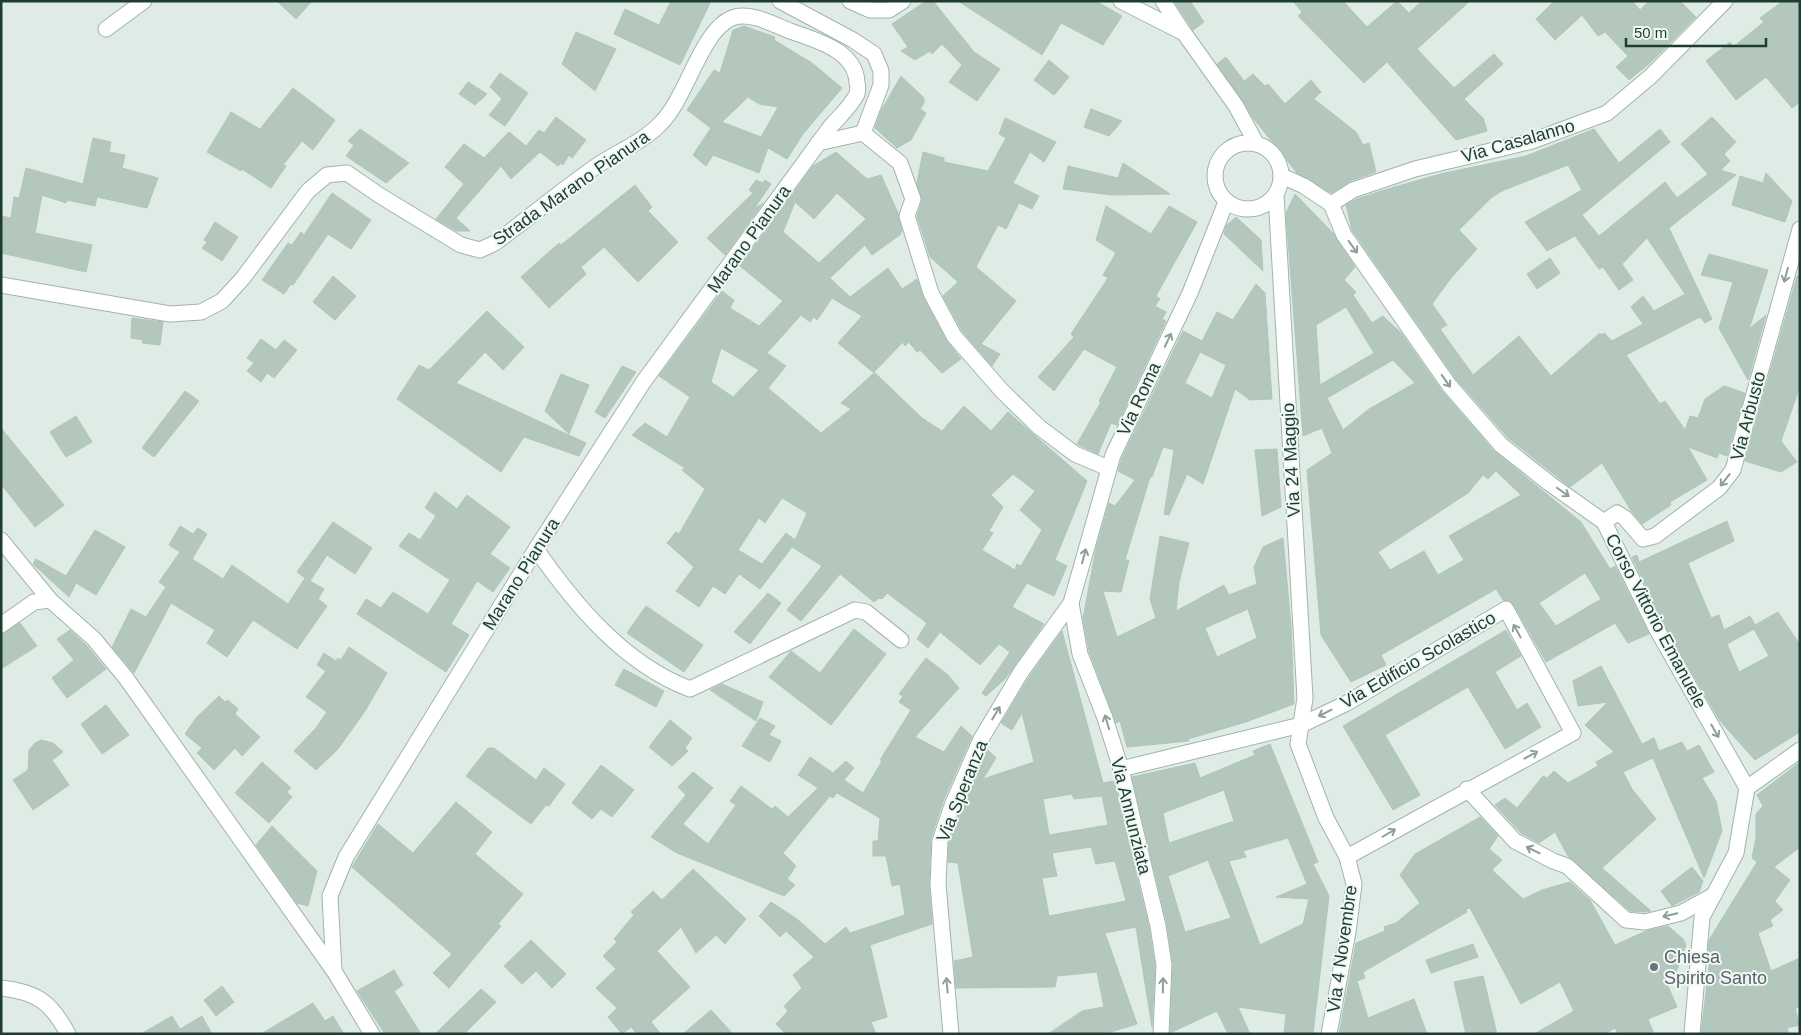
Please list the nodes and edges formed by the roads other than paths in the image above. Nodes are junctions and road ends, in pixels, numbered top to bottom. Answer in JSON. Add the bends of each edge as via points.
{"nodes":[{"id":1,"x":144,"y":1,"type":"edge"},
{"id":2,"x":780,"y":1,"type":"edge"},
{"id":3,"x":850,"y":1,"type":"edge"},
{"id":4,"x":903,"y":1,"type":"edge"},
{"id":5,"x":1121,"y":1,"type":"edge"},
{"id":6,"x":1164,"y":1,"type":"edge"},
{"id":7,"x":1725,"y":1,"type":"edge"},
{"id":8,"x":106,"y":29,"type":"dead end"},
{"id":9,"x":1184,"y":33,"type":"junction"},
{"id":10,"x":863,"y":133,"type":"junction"},
{"id":11,"x":818,"y":143,"type":"junction"},
{"id":12,"x":1256,"y":143,"type":"junction"},
{"id":13,"x":1282,"y":176,"type":"junction"},
{"id":14,"x":1276,"y":195,"type":"junction"},
{"id":15,"x":1226,"y":202,"type":"junction"},
{"id":16,"x":1331,"y":204,"type":"junction"},
{"id":17,"x":1800,"y":228,"type":"edge"},
{"id":18,"x":1,"y":285,"type":"edge"},
{"id":19,"x":1108,"y":468,"type":"junction"},
{"id":20,"x":1604,"y":522,"type":"junction"},
{"id":21,"x":1,"y":540,"type":"edge"},
{"id":22,"x":536,"y":549,"type":"junction"},
{"id":23,"x":50,"y":600,"type":"junction"},
{"id":24,"x":1071,"y":603,"type":"junction"},
{"id":25,"x":1,"y":625,"type":"edge"},
{"id":26,"x":901,"y":640,"type":"dead end"},
{"id":27,"x":1301,"y":726,"type":"junction"},
{"id":28,"x":1800,"y":750,"type":"edge"},
{"id":29,"x":1121,"y":769,"type":"junction"},
{"id":30,"x":1748,"y":788,"type":"junction"},
{"id":31,"x":1467,"y":789,"type":"junction"},
{"id":32,"x":1346,"y":857,"type":"junction"},
{"id":33,"x":1714,"y":895,"type":"junction"},
{"id":34,"x":334,"y":971,"type":"junction"},
{"id":35,"x":1,"y":988,"type":"edge"},
{"id":36,"x":68,"y":1034,"type":"edge"},
{"id":37,"x":372,"y":1034,"type":"edge"},
{"id":38,"x":951,"y":1034,"type":"edge"},
{"id":39,"x":1161,"y":1034,"type":"edge"},
{"id":40,"x":1329,"y":1034,"type":"edge"},
{"id":41,"x":1692,"y":1034,"type":"edge"}],
"edges":[{"from":1,"to":8,"type":"street"},
{"from":2,"to":10,"type":"street","via":[[874,54],[881,71],[881,85]]},
{"from":3,"to":4,"type":"street","via":[[870,10],[889,10]]},
{"from":5,"to":9,"type":"street"},
{"from":6,"to":9,"type":"street"},
{"from":7,"to":16,"type":"street","name":"Via Casalanno","via":[[1652,76],[1607,113],[1532,141],[1415,169],[1353,190]]},
{"from":9,"to":12,"type":"street","via":[[1236,106]]},
{"from":10,"to":11,"type":"street"},
{"from":10,"to":19,"type":"street","via":[[900,163],[913,199],[906,216],[931,293],[954,336],[1039,427],[1075,454]]},
{"from":11,"to":18,"type":"street","name":"Strada Marano Pianura","via":[[858,92],[857,75],[848,58],[819,42],[755,18],[733,18],[716,27],[692,68],[685,88],[662,123],[599,165],[496,243],[480,250],[461,245],[347,173],[327,175],[308,191],[243,278],[222,301],[201,312],[170,314]]},
{"from":11,"to":22,"type":"street","name":"Marano Pianura","via":[[644,381]]},
{"from":12,"to":13,"type":"street","via":[[1275,155]]},
{"from":12,"to":15,"type":"street","via":[[1234,146],[1218,161],[1215,183]]},
{"from":13,"to":14,"type":"street"},
{"from":13,"to":16,"type":"street"},
{"from":14,"to":15,"type":"street","via":[[1269,203],[1247,210]]},
{"from":14,"to":27,"type":"street","name":"Via 24 Maggio","via":[[1305,698]]},
{"from":19,"to":15,"type":"street","name":"Via Roma","one_way":true,"via":[[1190,293]]},
{"from":16,"to":20,"type":"street","name":"Corso Vittorio Emanuele","one_way":true,"via":[[1344,235],[1462,401],[1501,445]]},
{"from":17,"to":20,"type":"street","name":"Via Arbusto","one_way":true,"via":[[1733,470],[1719,488],[1655,536],[1643,539],[1617,513]]},
{"from":24,"to":19,"type":"street","name":"Via Roma","one_way":true},
{"from":20,"to":30,"type":"street","name":"Corso Vittorio Emanuele","one_way":true,"via":[[1656,628]]},
{"from":21,"to":23,"type":"street"},
{"from":22,"to":26,"type":"street","via":[[556,577],[634,658],[690,689],[855,610],[866,612]]},
{"from":22,"to":34,"type":"street","name":"Marano Pianura","via":[[346,856],[330,896]]},
{"from":23,"to":25,"type":"street","via":[[34,602]]},
{"from":23,"to":34,"type":"street","via":[[94,639],[126,678]]},
{"from":29,"to":24,"type":"street","name":"Via Annunziata","one_way":true,"via":[[1106,718],[1080,654]]},
{"from":38,"to":24,"type":"street","name":"Via Speranza","one_way":true,"via":[[938,884],[940,841],[981,739],[1021,672]]},
{"from":27,"to":29,"type":"street","name":"Via Edificio Scolastico"},
{"from":31,"to":27,"type":"street","name":"Via Edificio Scolastico","one_way":true,"via":[[1573,733],[1506,610],[1347,703]]},
{"from":27,"to":32,"type":"street","name":"Via 4 Novembre","via":[[1298,744],[1326,818]]},
{"from":28,"to":30,"type":"street"},
{"from":39,"to":29,"type":"street","name":"Via Annunziata","one_way":true,"via":[[1164,965]]},
{"from":30,"to":33,"type":"street","via":[[1736,853]]},
{"from":32,"to":31,"type":"street","name":"Via Edificio Scolastico","one_way":true},
{"from":33,"to":31,"type":"street","one_way":true,"via":[[1681,912],[1645,922],[1626,920],[1567,866],[1515,840]]},
{"from":32,"to":40,"type":"street","name":"Via 4 Novembre","via":[[1354,884]]},
{"from":33,"to":41,"type":"street","via":[[1702,917]]},
{"from":34,"to":37,"type":"street","name":"Marano Pianura"},
{"from":35,"to":36,"type":"street","via":[[36,995],[56,1012]]}]}
